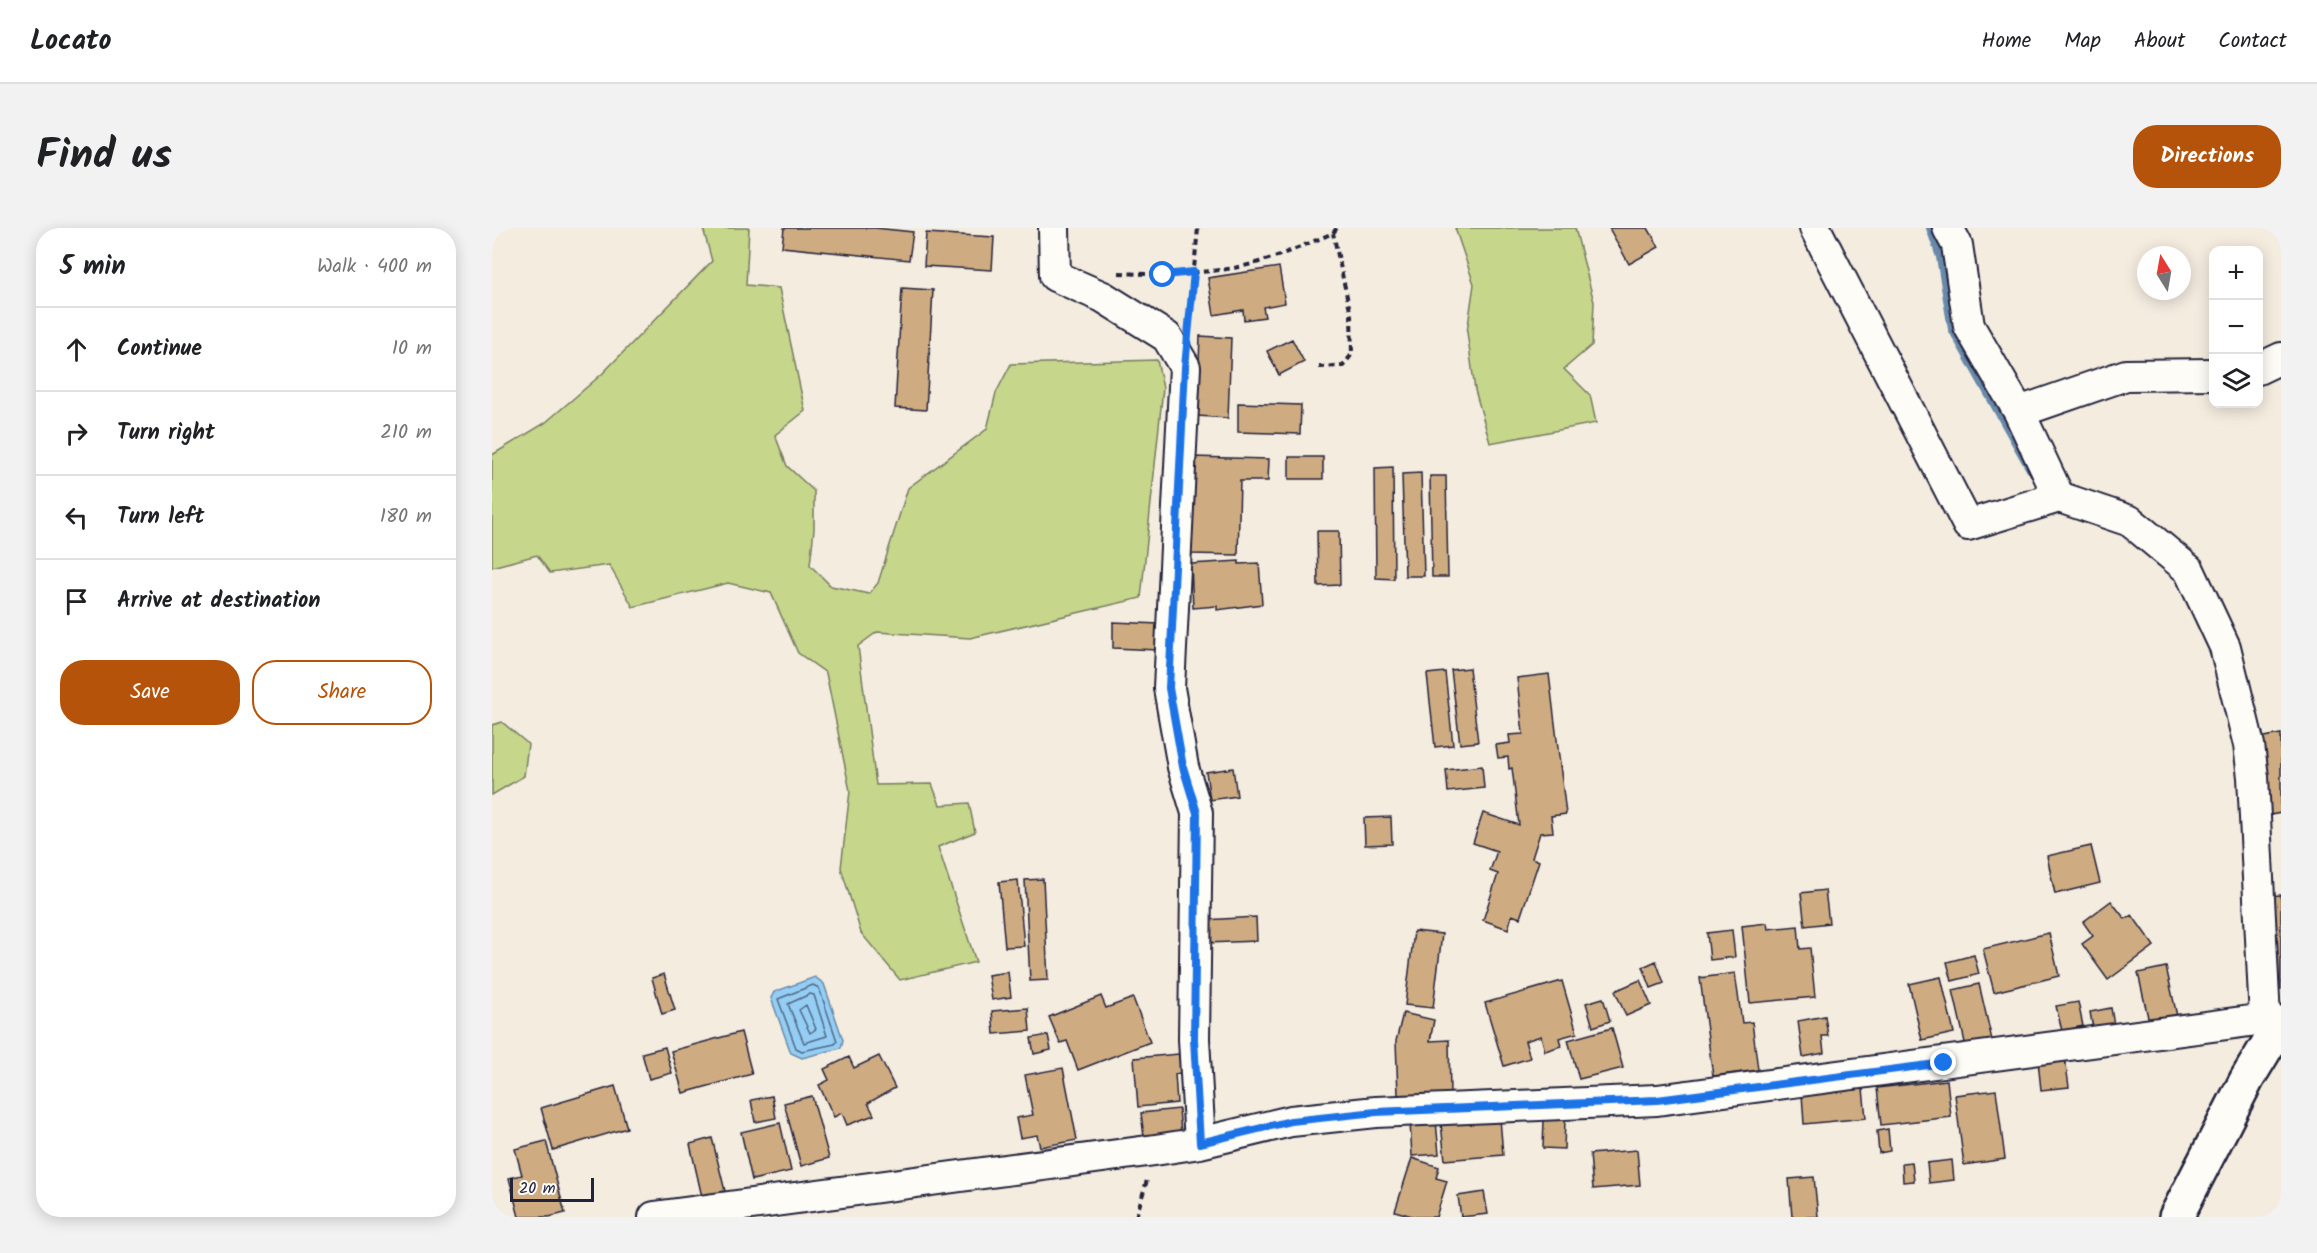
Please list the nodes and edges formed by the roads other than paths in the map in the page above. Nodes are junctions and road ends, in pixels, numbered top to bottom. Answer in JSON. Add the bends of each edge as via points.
{"nodes":[{"id":1,"x":1054,"y":228,"type":"edge"},
{"id":2,"x":1815,"y":228,"type":"edge"},
{"id":3,"x":1948,"y":228,"type":"edge"},
{"id":4,"x":2281,"y":358,"type":"edge"},
{"id":5,"x":2263,"y":367,"type":"edge"},
{"id":6,"x":2209,"y":374,"type":"edge"},
{"id":7,"x":2019,"y":412,"type":"junction"},
{"id":8,"x":2059,"y":497,"type":"junction"},
{"id":9,"x":2275,"y":1022,"type":"edge"},
{"id":10,"x":1200,"y":1143,"type":"junction"},
{"id":11,"x":654,"y":1217,"type":"edge"},
{"id":12,"x":2176,"y":1217,"type":"edge"}],
"edges":[{"from":1,"to":10,"type":"street","via":[[1055,276],[1103,297],[1167,337],[1185,367],[1169,688],[1183,767],[1197,813],[1194,1028]]},
{"from":2,"to":8,"type":"street","via":[[1968,525]]},
{"from":3,"to":7,"type":"street","via":[[1957,245],[1969,326]]},
{"from":4,"to":5,"type":"street"},
{"from":6,"to":7,"type":"street","via":[[2126,375]]},
{"from":7,"to":8,"type":"street"},
{"from":8,"to":9,"type":"street","via":[[2130,521],[2189,570],[2225,647],[2249,745]]},
{"from":9,"to":10,"type":"street","via":[[1657,1100],[1376,1112],[1291,1121]]},
{"from":9,"to":12,"type":"street"},
{"from":10,"to":11,"type":"street"}]}
